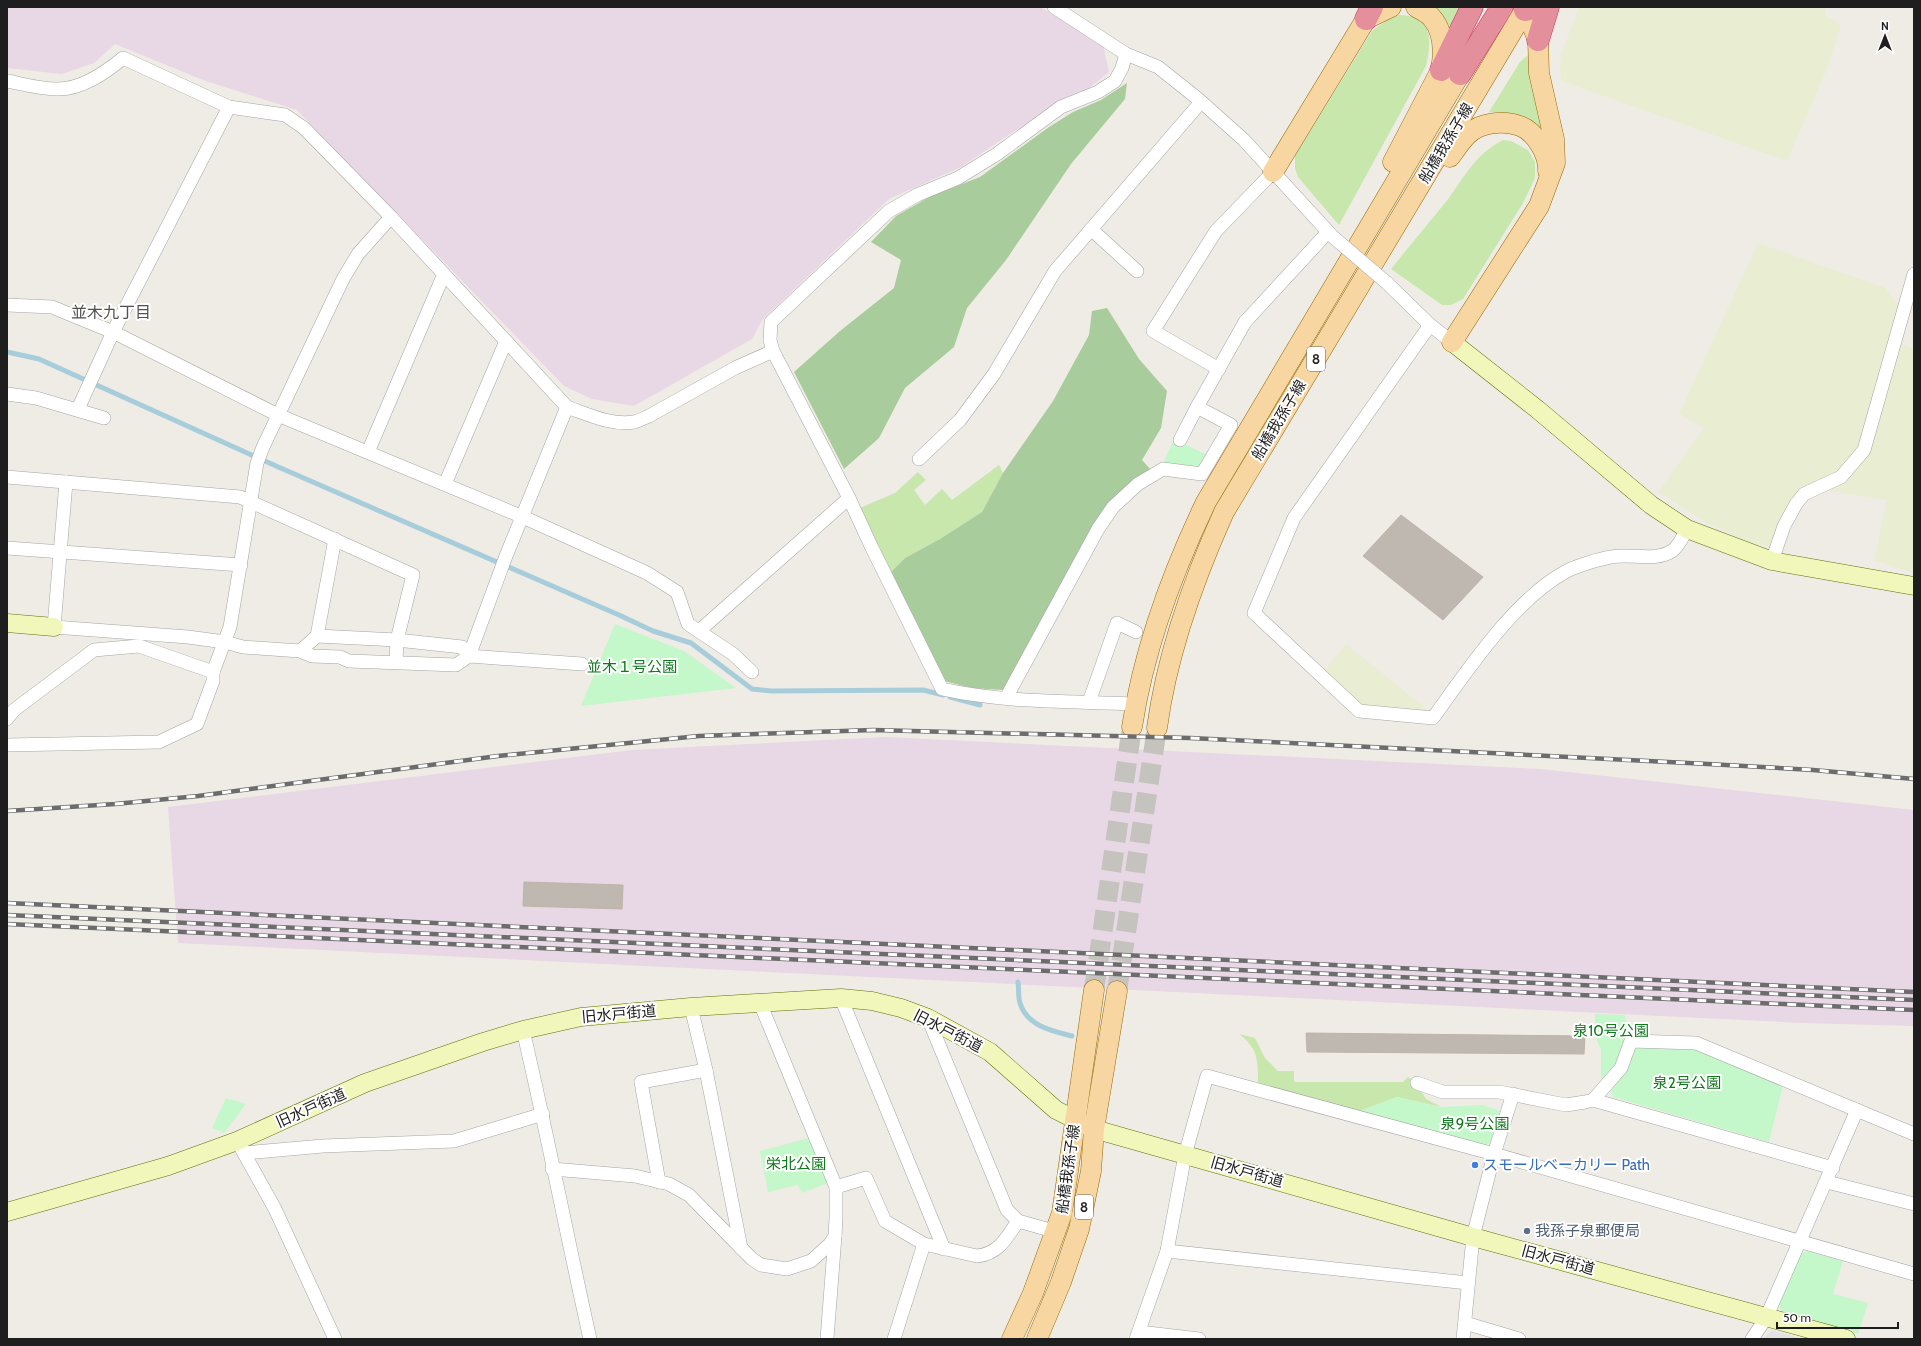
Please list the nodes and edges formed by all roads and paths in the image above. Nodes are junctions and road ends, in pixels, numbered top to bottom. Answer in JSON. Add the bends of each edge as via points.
{"nodes":[{"id":1,"x":1054,"y":7,"type":"edge"},
{"id":2,"x":1391,"y":7,"type":"edge"},
{"id":3,"x":1416,"y":7,"type":"edge"},
{"id":4,"x":1472,"y":7,"type":"edge"},
{"id":5,"x":1502,"y":7,"type":"edge"},
{"id":6,"x":1548,"y":7,"type":"edge"},
{"id":7,"x":1531,"y":8,"type":"edge"},
{"id":8,"x":1369,"y":13,"type":"edge"},
{"id":9,"x":1538,"y":40,"type":"junction"},
{"id":10,"x":1126,"y":54,"type":"junction"},
{"id":11,"x":1450,"y":72,"type":"junction"},
{"id":12,"x":7,"y":81,"type":"edge"},
{"id":13,"x":1201,"y":102,"type":"junction"},
{"id":14,"x":229,"y":107,"type":"junction"},
{"id":15,"x":1273,"y":172,"type":"junction"},
{"id":16,"x":1546,"y":189,"type":"junction"},
{"id":17,"x":391,"y":217,"type":"junction"},
{"id":18,"x":1091,"y":229,"type":"junction"},
{"id":19,"x":1330,"y":234,"type":"junction"},
{"id":20,"x":1390,"y":236,"type":"junction"},
{"id":21,"x":1137,"y":271,"type":"dead end"},
{"id":22,"x":444,"y":274,"type":"junction"},
{"id":23,"x":1914,"y":274,"type":"edge"},
{"id":24,"x":7,"y":305,"type":"edge"},
{"id":25,"x":1430,"y":325,"type":"junction"},
{"id":26,"x":113,"y":332,"type":"junction"},
{"id":27,"x":506,"y":341,"type":"junction"},
{"id":28,"x":1452,"y":342,"type":"junction"},
{"id":29,"x":773,"y":351,"type":"junction"},
{"id":30,"x":1219,"y":370,"type":"junction"},
{"id":31,"x":7,"y":394,"type":"edge"},
{"id":32,"x":567,"y":407,"type":"junction"},
{"id":33,"x":1197,"y":407,"type":"junction"},
{"id":34,"x":78,"y":409,"type":"junction"},
{"id":35,"x":278,"y":415,"type":"junction"},
{"id":36,"x":104,"y":418,"type":"dead end"},
{"id":37,"x":1239,"y":428,"type":"junction"},
{"id":38,"x":1180,"y":440,"type":"dead end"},
{"id":39,"x":368,"y":452,"type":"junction"},
{"id":40,"x":919,"y":459,"type":"dead end"},
{"id":41,"x":7,"y":477,"type":"edge"},
{"id":42,"x":66,"y":482,"type":"junction"},
{"id":43,"x":445,"y":484,"type":"junction"},
{"id":44,"x":849,"y":498,"type":"junction"},
{"id":45,"x":250,"y":501,"type":"junction"},
{"id":46,"x":523,"y":517,"type":"junction"},
{"id":47,"x":1687,"y":529,"type":"junction"},
{"id":48,"x":335,"y":539,"type":"junction"},
{"id":49,"x":7,"y":548,"type":"edge"},
{"id":50,"x":60,"y":550,"type":"junction"},
{"id":51,"x":1772,"y":561,"type":"junction"},
{"id":52,"x":241,"y":565,"type":"junction"},
{"id":53,"x":1914,"y":586,"type":"edge"},
{"id":54,"x":7,"y":623,"type":"edge"},
{"id":55,"x":54,"y":627,"type":"junction"},
{"id":56,"x":699,"y":631,"type":"junction"},
{"id":57,"x":1136,"y":632,"type":"dead end"},
{"id":58,"x":317,"y":636,"type":"junction"},
{"id":59,"x":397,"y":640,"type":"junction"},
{"id":60,"x":225,"y":642,"type":"junction"},
{"id":61,"x":300,"y":652,"type":"junction"},
{"id":62,"x":469,"y":656,"type":"junction"},
{"id":63,"x":396,"y":662,"type":"junction"},
{"id":64,"x":582,"y":664,"type":"dead end"},
{"id":65,"x":214,"y":672,"type":"junction"},
{"id":66,"x":752,"y":672,"type":"dead end"},
{"id":67,"x":1006,"y":698,"type":"junction"},
{"id":68,"x":1089,"y":702,"type":"junction"},
{"id":69,"x":1135,"y":704,"type":"junction"},
{"id":70,"x":9,"y":712,"type":"edge"},
{"id":71,"x":1132,"y":727,"type":"tunnel mouth"},
{"id":72,"x":1157,"y":728,"type":"tunnel mouth"},
{"id":73,"x":7,"y":745,"type":"edge"},
{"id":74,"x":1094,"y":990,"type":"tunnel mouth"},
{"id":75,"x":1117,"y":991,"type":"tunnel mouth"},
{"id":76,"x":841,"y":998,"type":"junction"},
{"id":77,"x":760,"y":1003,"type":"junction"},
{"id":78,"x":691,"y":1007,"type":"junction"},
{"id":79,"x":928,"y":1018,"type":"junction"},
{"id":80,"x":523,"y":1030,"type":"junction"},
{"id":81,"x":706,"y":1070,"type":"junction"},
{"id":82,"x":1417,"y":1083,"type":"dead end"},
{"id":83,"x":1514,"y":1094,"type":"junction"},
{"id":84,"x":1593,"y":1100,"type":"junction"},
{"id":85,"x":1857,"y":1110,"type":"junction"},
{"id":86,"x":543,"y":1114,"type":"junction"},
{"id":87,"x":1074,"y":1120,"type":"junction"},
{"id":88,"x":1094,"y":1129,"type":"junction"},
{"id":89,"x":1914,"y":1134,"type":"edge"},
{"id":90,"x":241,"y":1147,"type":"junction"},
{"id":91,"x":1494,"y":1154,"type":"junction"},
{"id":92,"x":1185,"y":1155,"type":"junction"},
{"id":93,"x":1833,"y":1168,"type":"junction"},
{"id":94,"x":552,"y":1169,"type":"junction"},
{"id":95,"x":659,"y":1182,"type":"junction"},
{"id":96,"x":1827,"y":1182,"type":"junction"},
{"id":97,"x":836,"y":1187,"type":"junction"},
{"id":98,"x":1914,"y":1204,"type":"edge"},
{"id":99,"x":7,"y":1212,"type":"edge"},
{"id":100,"x":1018,"y":1221,"type":"junction"},
{"id":101,"x":1057,"y":1232,"type":"junction"},
{"id":102,"x":835,"y":1236,"type":"junction"},
{"id":103,"x":1473,"y":1237,"type":"junction"},
{"id":104,"x":1800,"y":1242,"type":"junction"},
{"id":105,"x":924,"y":1244,"type":"junction"},
{"id":106,"x":740,"y":1248,"type":"junction"},
{"id":107,"x":944,"y":1249,"type":"junction"},
{"id":108,"x":1167,"y":1251,"type":"junction"},
{"id":109,"x":1914,"y":1274,"type":"edge"},
{"id":110,"x":1468,"y":1283,"type":"junction"},
{"id":111,"x":1766,"y":1318,"type":"junction"},
{"id":112,"x":1465,"y":1323,"type":"junction"},
{"id":113,"x":1138,"y":1336,"type":"edge"},
{"id":114,"x":335,"y":1339,"type":"edge"},
{"id":115,"x":590,"y":1339,"type":"edge"},
{"id":116,"x":827,"y":1339,"type":"edge"},
{"id":117,"x":894,"y":1339,"type":"edge"},
{"id":118,"x":1012,"y":1339,"type":"edge"},
{"id":119,"x":1038,"y":1339,"type":"edge"},
{"id":120,"x":1199,"y":1339,"type":"edge"},
{"id":121,"x":1463,"y":1339,"type":"edge"},
{"id":122,"x":1519,"y":1339,"type":"edge"},
{"id":123,"x":1752,"y":1339,"type":"edge"},
{"id":124,"x":1846,"y":1339,"type":"edge"}],
"edges":[{"from":1,"to":10,"type":"street"},
{"from":2,"to":8,"type":"main road"},
{"from":3,"to":11,"type":"main road","via":[[1432,17]]},
{"from":4,"to":11,"type":"highway"},
{"from":5,"to":11,"type":"highway"},
{"from":6,"to":9,"type":"highway"},
{"from":7,"to":9,"type":"main road"},
{"from":7,"to":20,"type":"main road","name":"船橋我孫子線","number":"8"},
{"from":8,"to":15,"type":"main road"},
{"from":9,"to":16,"type":"main road","via":[[1539,73],[1556,152]]},
{"from":10,"to":13,"type":"street","via":[[1158,67]]},
{"from":10,"to":29,"type":"street","via":[[1115,81],[1098,92],[1061,107],[997,154],[958,178],[917,195],[889,211],[771,322],[770,340]]},
{"from":11,"to":37,"type":"main road","name":"船橋我孫子線","number":"8","via":[[1363,236]]},
{"from":12,"to":14,"type":"street","via":[[57,89],[75,86],[110,69],[123,58]]},
{"from":13,"to":15,"type":"street","via":[[1244,140]]},
{"from":13,"to":18,"type":"street"},
{"from":14,"to":17,"type":"street","via":[[285,115],[304,128]]},
{"from":14,"to":26,"type":"street"},
{"from":15,"to":19,"type":"street"},
{"from":15,"to":30,"type":"street","via":[[1216,231],[1153,331]]},
{"from":16,"to":20,"type":"main road","via":[[1548,167],[1543,148],[1535,137],[1521,126],[1490,123],[1468,134]]},
{"from":16,"to":28,"type":"main road","via":[[1539,206]]},
{"from":17,"to":22,"type":"street"},
{"from":17,"to":35,"type":"street","via":[[358,254],[343,279]]},
{"from":18,"to":21,"type":"street"},
{"from":18,"to":40,"type":"street","via":[[1055,272],[994,374],[960,420]]},
{"from":19,"to":25,"type":"street","bridge":true,"via":[[1387,283]]},
{"from":19,"to":30,"type":"street","via":[[1245,322]]},
{"from":20,"to":72,"type":"main road","name":"船橋我孫子線","number":"8","via":[[1224,512],[1204,556],[1172,648]]},
{"from":22,"to":27,"type":"street"},
{"from":22,"to":39,"type":"street"},
{"from":23,"to":51,"type":"street","via":[[1864,450],[1841,477],[1804,494],[1784,526]]},
{"from":24,"to":26,"type":"street","via":[[52,307]]},
{"from":25,"to":28,"type":"street"},
{"from":25,"to":47,"type":"street","via":[[1294,518],[1254,613],[1359,711],[1433,718],[1480,654],[1529,598],[1566,572],[1612,557],[1659,556],[1672,551]]},
{"from":26,"to":34,"type":"street"},
{"from":26,"to":35,"type":"street"},
{"from":27,"to":32,"type":"street"},
{"from":27,"to":43,"type":"street"},
{"from":28,"to":47,"type":"street","via":[[1537,409],[1645,500]]},
{"from":29,"to":32,"type":"street","via":[[735,368],[634,422],[612,421]]},
{"from":29,"to":44,"type":"street"},
{"from":30,"to":33,"type":"street"},
{"from":31,"to":34,"type":"street","via":[[36,398]]},
{"from":32,"to":46,"type":"street"},
{"from":33,"to":37,"type":"street"},
{"from":33,"to":38,"type":"street"},
{"from":34,"to":36,"type":"street"},
{"from":35,"to":39,"type":"street"},
{"from":35,"to":45,"type":"street","via":[[257,463]]},
{"from":37,"to":67,"type":"street","via":[[1202,474],[1163,469],[1138,484],[1113,507],[1098,529]]},
{"from":37,"to":69,"type":"main road","name":"船橋我孫子線","number":"8","via":[[1184,548],[1165,597]]},
{"from":39,"to":43,"type":"street"},
{"from":41,"to":42,"type":"street"},
{"from":42,"to":45,"type":"street","via":[[240,497]]},
{"from":42,"to":50,"type":"street"},
{"from":43,"to":46,"type":"street"},
{"from":44,"to":56,"type":"street"},
{"from":44,"to":67,"type":"street","via":[[942,689]]},
{"from":45,"to":48,"type":"street"},
{"from":45,"to":52,"type":"street"},
{"from":46,"to":56,"type":"street","via":[[647,573],[677,592],[688,624]]},
{"from":46,"to":62,"type":"street"},
{"from":47,"to":51,"type":"street"},
{"from":48,"to":58,"type":"street"},
{"from":48,"to":59,"type":"street","via":[[413,575]]},
{"from":49,"to":50,"type":"street"},
{"from":50,"to":52,"type":"street"},
{"from":50,"to":55,"type":"street"},
{"from":51,"to":53,"type":"street"},
{"from":52,"to":60,"type":"street"},
{"from":54,"to":55,"type":"street"},
{"from":55,"to":60,"type":"street"},
{"from":56,"to":66,"type":"street","via":[[733,654]]},
{"from":57,"to":68,"type":"street","via":[[1117,623]]},
{"from":58,"to":59,"type":"street"},
{"from":58,"to":61,"type":"street"},
{"from":59,"to":62,"type":"street","via":[[462,647]]},
{"from":59,"to":63,"type":"street"},
{"from":60,"to":61,"type":"street","via":[[243,648]]},
{"from":60,"to":65,"type":"street"},
{"from":61,"to":63,"type":"street","via":[[312,656],[340,657],[350,661]]},
{"from":62,"to":63,"type":"street","via":[[456,665]]},
{"from":62,"to":64,"type":"street"},
{"from":65,"to":70,"type":"street","via":[[139,646],[94,650]]},
{"from":65,"to":73,"type":"street","via":[[197,724],[159,742]]},
{"from":67,"to":68,"type":"street"},
{"from":68,"to":69,"type":"street"},
{"from":69,"to":71,"type":"main road","name":"船橋我孫子線","number":"8"},
{"from":74,"to":87,"type":"main road","name":"船橋我孫子線","number":"8"},
{"from":75,"to":88,"type":"main road","name":"船橋我孫子線","number":"8"},
{"from":76,"to":77,"type":"street","name":"旧水戸街道"},
{"from":76,"to":79,"type":"street","name":"旧水戸街道","via":[[872,1001]]},
{"from":76,"to":107,"type":"street"},
{"from":77,"to":78,"type":"street","name":"旧水戸街道"},
{"from":77,"to":97,"type":"street"},
{"from":78,"to":80,"type":"street","name":"旧水戸街道","via":[[580,1017]]},
{"from":78,"to":81,"type":"street"},
{"from":79,"to":87,"type":"street","name":"旧水戸街道","via":[[990,1052],[1056,1110]]},
{"from":79,"to":100,"type":"street","via":[[1007,1210]]},
{"from":80,"to":86,"type":"street"},
{"from":80,"to":90,"type":"street","name":"旧水戸街道","via":[[365,1083]]},
{"from":81,"to":95,"type":"street","via":[[641,1082]]},
{"from":81,"to":106,"type":"street"},
{"from":82,"to":83,"type":"street","via":[[1444,1092]]},
{"from":83,"to":84,"type":"street","via":[[1566,1105]]},
{"from":83,"to":91,"type":"street"},
{"from":84,"to":85,"type":"street","via":[[1621,1068],[1630,1041],[1696,1043]]},
{"from":84,"to":93,"type":"street"},
{"from":85,"to":89,"type":"street"},
{"from":85,"to":93,"type":"street"},
{"from":86,"to":90,"type":"street","via":[[454,1141]]},
{"from":86,"to":94,"type":"street"},
{"from":87,"to":88,"type":"street","name":"旧水戸街道"},
{"from":87,"to":101,"type":"main road","name":"船橋我孫子線","number":"8","via":[[1072,1154]]},
{"from":88,"to":92,"type":"street","name":"旧水戸街道"},
{"from":88,"to":119,"type":"main road","name":"船橋我孫子線","number":"8","via":[[1092,1171],[1079,1229]]},
{"from":90,"to":99,"type":"street","name":"旧水戸街道"},
{"from":90,"to":114,"type":"street","via":[[275,1209]]},
{"from":91,"to":92,"type":"street","via":[[1207,1076]]},
{"from":91,"to":103,"type":"street"},
{"from":91,"to":104,"type":"street"},
{"from":92,"to":103,"type":"street","name":"旧水戸街道"},
{"from":92,"to":108,"type":"street"},
{"from":93,"to":96,"type":"street"},
{"from":94,"to":95,"type":"street","via":[[635,1176]]},
{"from":94,"to":115,"type":"street"},
{"from":95,"to":106,"type":"street","via":[[669,1184],[689,1195]]},
{"from":96,"to":98,"type":"street"},
{"from":96,"to":104,"type":"street"},
{"from":97,"to":102,"type":"street"},
{"from":97,"to":105,"type":"street","via":[[866,1178],[885,1221]]},
{"from":100,"to":101,"type":"street"},
{"from":100,"to":107,"type":"street","via":[[998,1249],[985,1255],[978,1256]]},
{"from":101,"to":118,"type":"main road","name":"船橋我孫子線","number":"8"},
{"from":102,"to":106,"type":"street","via":[[811,1261],[787,1269],[761,1265]]},
{"from":102,"to":116,"type":"street"},
{"from":103,"to":110,"type":"street"},
{"from":103,"to":111,"type":"street","name":"旧水戸街道"},
{"from":104,"to":109,"type":"street"},
{"from":104,"to":111,"type":"street"},
{"from":105,"to":107,"type":"street"},
{"from":105,"to":117,"type":"street"},
{"from":108,"to":110,"type":"street"},
{"from":108,"to":113,"type":"street"},
{"from":110,"to":112,"type":"street"},
{"from":111,"to":123,"type":"street"},
{"from":111,"to":124,"type":"street","name":"旧水戸街道"},
{"from":112,"to":121,"type":"street"},
{"from":112,"to":122,"type":"street"},
{"from":113,"to":120,"type":"street"}]}
